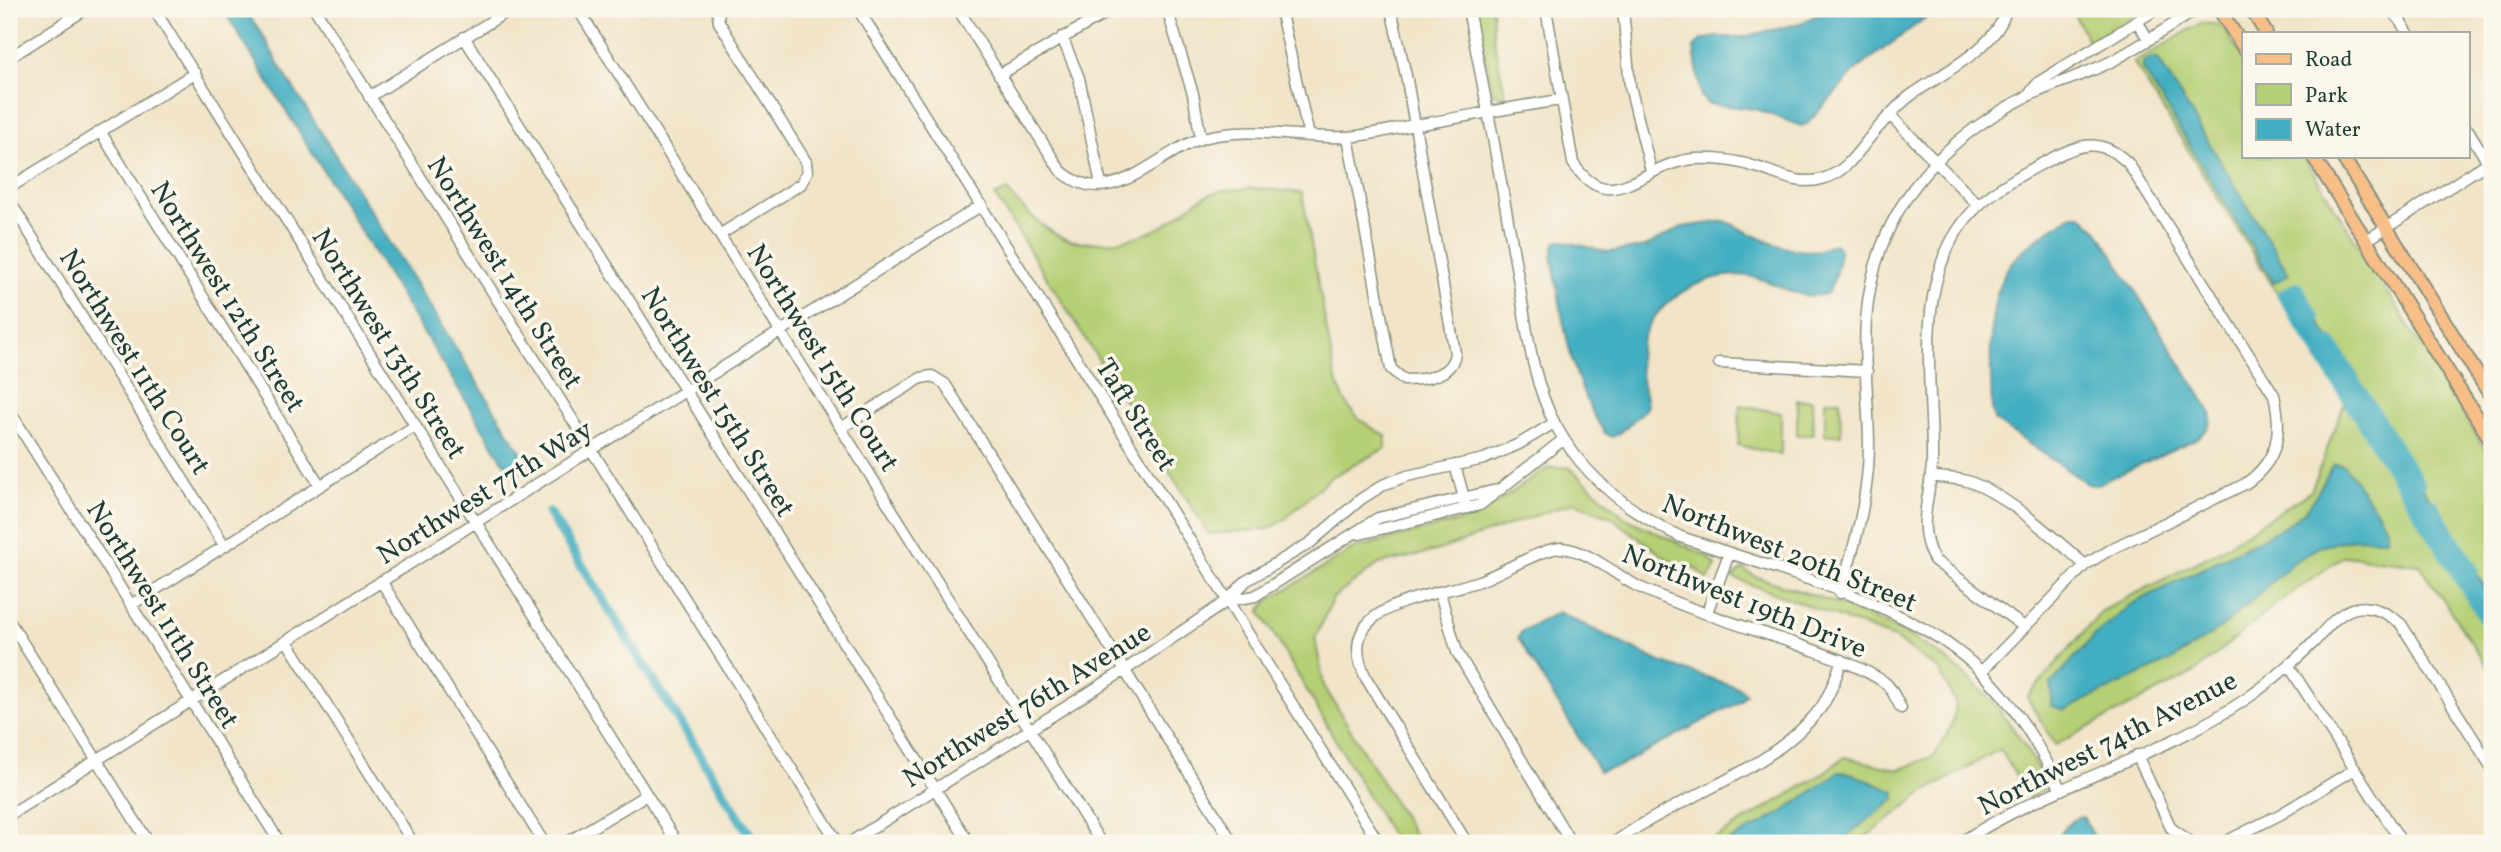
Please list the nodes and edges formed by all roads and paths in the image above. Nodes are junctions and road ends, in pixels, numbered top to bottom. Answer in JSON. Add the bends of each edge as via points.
{"nodes":[{"id":1,"x":86,"y":9,"type":"edge"},
{"id":2,"x":154,"y":9,"type":"edge"},
{"id":3,"x":315,"y":9,"type":"edge"},
{"id":4,"x":511,"y":9,"type":"edge"},
{"id":5,"x":578,"y":9,"type":"edge"},
{"id":6,"x":858,"y":9,"type":"edge"},
{"id":7,"x":958,"y":9,"type":"edge"},
{"id":8,"x":1113,"y":9,"type":"edge"},
{"id":9,"x":1167,"y":9,"type":"edge"},
{"id":10,"x":1280,"y":9,"type":"edge"},
{"id":11,"x":1391,"y":9,"type":"edge"},
{"id":12,"x":1468,"y":9,"type":"edge"},
{"id":13,"x":1546,"y":9,"type":"edge"},
{"id":14,"x":1623,"y":9,"type":"edge"},
{"id":15,"x":2157,"y":9,"type":"edge"},
{"id":16,"x":2198,"y":9,"type":"edge"},
{"id":17,"x":2219,"y":9,"type":"edge"},
{"id":18,"x":2251,"y":9,"type":"edge"},
{"id":19,"x":2392,"y":9,"type":"edge"},
{"id":20,"x":719,"y":11,"type":"edge"},
{"id":21,"x":2006,"y":12,"type":"edge"},
{"id":22,"x":2137,"y":21,"type":"junction"},
{"id":23,"x":2265,"y":32,"type":"edge"},
{"id":24,"x":2407,"y":32,"type":"edge"},
{"id":25,"x":464,"y":37,"type":"junction"},
{"id":26,"x":1062,"y":37,"type":"junction"},
{"id":27,"x":2148,"y":39,"type":"junction"},
{"id":28,"x":2242,"y":45,"type":"edge"},
{"id":29,"x":9,"y":58,"type":"edge"},
{"id":30,"x":194,"y":73,"type":"junction"},
{"id":31,"x":999,"y":75,"type":"junction"},
{"id":32,"x":369,"y":97,"type":"junction"},
{"id":33,"x":2026,"y":97,"type":"junction"},
{"id":34,"x":1562,"y":100,"type":"junction"},
{"id":35,"x":1489,"y":113,"type":"junction"},
{"id":36,"x":1890,"y":115,"type":"junction"},
{"id":37,"x":1415,"y":125,"type":"junction"},
{"id":38,"x":100,"y":131,"type":"junction"},
{"id":39,"x":2470,"y":133,"type":"edge"},
{"id":40,"x":1309,"y":136,"type":"junction"},
{"id":41,"x":1348,"y":137,"type":"junction"},
{"id":42,"x":1201,"y":139,"type":"junction"},
{"id":43,"x":2314,"y":158,"type":"edge"},
{"id":44,"x":2343,"y":158,"type":"edge"},
{"id":45,"x":1937,"y":161,"type":"junction"},
{"id":46,"x":2491,"y":164,"type":"edge"},
{"id":47,"x":1651,"y":171,"type":"junction"},
{"id":48,"x":1101,"y":185,"type":"junction"},
{"id":49,"x":9,"y":188,"type":"edge"},
{"id":50,"x":9,"y":200,"type":"edge"},
{"id":51,"x":982,"y":205,"type":"junction"},
{"id":52,"x":1978,"y":205,"type":"junction"},
{"id":53,"x":2385,"y":227,"type":"junction"},
{"id":54,"x":721,"y":234,"type":"junction"},
{"id":55,"x":2367,"y":240,"type":"junction"},
{"id":56,"x":781,"y":332,"type":"junction"},
{"id":57,"x":1718,"y":363,"type":"dead end"},
{"id":58,"x":1867,"y":371,"type":"junction"},
{"id":59,"x":687,"y":391,"type":"junction"},
{"id":60,"x":2492,"y":398,"type":"edge"},
{"id":61,"x":9,"y":410,"type":"edge"},
{"id":62,"x":1554,"y":423,"type":"junction"},
{"id":63,"x":415,"y":426,"type":"junction"},
{"id":64,"x":841,"y":428,"type":"junction"},
{"id":65,"x":1563,"y":439,"type":"junction"},
{"id":66,"x":2492,"y":442,"type":"edge"},
{"id":67,"x":591,"y":451,"type":"junction"},
{"id":68,"x":1455,"y":465,"type":"junction"},
{"id":69,"x":1931,"y":476,"type":"junction"},
{"id":70,"x":319,"y":484,"type":"junction"},
{"id":71,"x":1501,"y":489,"type":"junction"},
{"id":72,"x":1463,"y":496,"type":"junction"},
{"id":73,"x":1466,"y":508,"type":"junction"},
{"id":74,"x":475,"y":522,"type":"junction"},
{"id":75,"x":1354,"y":536,"type":"junction"},
{"id":76,"x":224,"y":545,"type":"junction"},
{"id":77,"x":1728,"y":554,"type":"junction"},
{"id":78,"x":2085,"y":565,"type":"junction"},
{"id":79,"x":381,"y":581,"type":"junction"},
{"id":80,"x":1440,"y":593,"type":"junction"},
{"id":81,"x":1840,"y":593,"type":"junction"},
{"id":82,"x":1227,"y":601,"type":"junction"},
{"id":83,"x":131,"y":605,"type":"junction"},
{"id":84,"x":1707,"y":612,"type":"junction"},
{"id":85,"x":9,"y":621,"type":"edge"},
{"id":86,"x":2024,"y":627,"type":"junction"},
{"id":87,"x":287,"y":641,"type":"junction"},
{"id":88,"x":1842,"y":660,"type":"junction"},
{"id":89,"x":2288,"y":666,"type":"junction"},
{"id":90,"x":1125,"y":670,"type":"junction"},
{"id":91,"x":1981,"y":672,"type":"junction"},
{"id":92,"x":191,"y":700,"type":"junction"},
{"id":93,"x":1901,"y":708,"type":"dead end"},
{"id":94,"x":1031,"y":729,"type":"junction"},
{"id":95,"x":2137,"y":755,"type":"junction"},
{"id":96,"x":96,"y":760,"type":"junction"},
{"id":97,"x":2492,"y":768,"type":"edge"},
{"id":98,"x":2355,"y":769,"type":"junction"},
{"id":99,"x":935,"y":789,"type":"junction"},
{"id":100,"x":2061,"y":790,"type":"junction"},
{"id":101,"x":646,"y":795,"type":"junction"},
{"id":102,"x":9,"y":815,"type":"edge"},
{"id":103,"x":1966,"y":842,"type":"edge"},
{"id":104,"x":149,"y":843,"type":"edge"},
{"id":105,"x":280,"y":843,"type":"edge"},
{"id":106,"x":413,"y":843,"type":"edge"},
{"id":107,"x":544,"y":843,"type":"edge"},
{"id":108,"x":566,"y":843,"type":"edge"},
{"id":109,"x":677,"y":843,"type":"edge"},
{"id":110,"x":838,"y":843,"type":"edge"},
{"id":111,"x":849,"y":843,"type":"edge"},
{"id":112,"x":969,"y":843,"type":"edge"},
{"id":113,"x":1101,"y":843,"type":"edge"},
{"id":114,"x":1233,"y":843,"type":"edge"},
{"id":115,"x":1379,"y":843,"type":"edge"},
{"id":116,"x":1468,"y":843,"type":"edge"},
{"id":117,"x":1571,"y":843,"type":"edge"},
{"id":118,"x":1614,"y":843,"type":"edge"},
{"id":119,"x":2192,"y":843,"type":"edge"},
{"id":120,"x":2223,"y":843,"type":"edge"},
{"id":121,"x":2402,"y":843,"type":"edge"}],
"edges":[{"from":1,"to":29,"type":"street"},
{"from":2,"to":30,"type":"street","name":"Northwest 13th Street"},
{"from":3,"to":32,"type":"street","name":"Northwest 14th Street"},
{"from":4,"to":25,"type":"street"},
{"from":5,"to":54,"type":"street","name":"Northwest 15th Court"},
{"from":6,"to":51,"type":"street","name":"Taft Street"},
{"from":7,"to":31,"type":"street"},
{"from":8,"to":26,"type":"street"},
{"from":9,"to":42,"type":"street","via":[[1193,93]]},
{"from":10,"to":40,"type":"street"},
{"from":11,"to":37,"type":"street"},
{"from":12,"to":35,"type":"street","name":"Northwest 20th Street"},
{"from":13,"to":34,"type":"street"},
{"from":14,"to":47,"type":"street","via":[[1630,86]]},
{"from":15,"to":22,"type":"street"},
{"from":16,"to":27,"type":"street"},
{"from":17,"to":28,"type":"main road"},
{"from":18,"to":23,"type":"main road"},
{"from":19,"to":24,"type":"street"},
{"from":20,"to":54,"type":"street","via":[[719,22],[806,162],[807,172],[801,184]]},
{"from":21,"to":36,"type":"street","via":[[1984,44]]},
{"from":22,"to":27,"type":"street"},
{"from":22,"to":33,"type":"street","via":[[2039,82]]},
{"from":25,"to":32,"type":"street"},
{"from":25,"to":59,"type":"street","name":"Northwest 15th Street"},
{"from":26,"to":31,"type":"street"},
{"from":26,"to":48,"type":"street","via":[[1079,78]]},
{"from":27,"to":33,"type":"street","via":[[2117,59]]},
{"from":30,"to":38,"type":"street"},
{"from":30,"to":63,"type":"street","name":"Northwest 13th Street"},
{"from":31,"to":48,"type":"street","via":[[1060,170],[1077,182]]},
{"from":32,"to":67,"type":"street","name":"Northwest 14th Street"},
{"from":33,"to":45,"type":"street"},
{"from":34,"to":35,"type":"street"},
{"from":34,"to":47,"type":"street","via":[[1573,163],[1584,179],[1598,188],[1614,189]]},
{"from":35,"to":37,"type":"street"},
{"from":35,"to":62,"type":"street","name":"Northwest 20th Street","via":[[1536,377]]},
{"from":36,"to":45,"type":"street"},
{"from":36,"to":47,"type":"street","via":[[1852,160],[1824,178],[1786,179],[1724,159],[1691,159]]},
{"from":37,"to":41,"type":"street"},
{"from":37,"to":41,"type":"street","via":[[1454,361],[1445,372],[1413,380],[1404,380],[1391,369]]},
{"from":38,"to":49,"type":"street"},
{"from":38,"to":70,"type":"street","name":"Northwest 12th Street"},
{"from":39,"to":46,"type":"street"},
{"from":40,"to":41,"type":"street"},
{"from":40,"to":42,"type":"street","via":[[1258,131]]},
{"from":42,"to":48,"type":"street","via":[[1174,150],[1121,184]]},
{"from":43,"to":55,"type":"main road"},
{"from":44,"to":53,"type":"main road"},
{"from":45,"to":52,"type":"street"},
{"from":45,"to":58,"type":"street","via":[[1895,214],[1871,277]]},
{"from":46,"to":53,"type":"street"},
{"from":50,"to":76,"type":"street","name":"Northwest 11th Court"},
{"from":51,"to":56,"type":"street","name":"Northwest 77th Way"},
{"from":51,"to":82,"type":"street","name":"Taft Street"},
{"from":52,"to":69,"type":"street","via":[[1948,250],[1932,300]]},
{"from":52,"to":78,"type":"street","via":[[2073,147],[2105,146],[2127,163],[2274,395],[2279,430],[2271,460],[2261,472]]},
{"from":53,"to":55,"type":"street"},
{"from":53,"to":60,"type":"main road"},
{"from":54,"to":56,"type":"street","name":"Northwest 15th Court"},
{"from":55,"to":66,"type":"main road"},
{"from":56,"to":59,"type":"street","name":"Northwest 77th Way"},
{"from":56,"to":64,"type":"street","name":"Northwest 15th Court"},
{"from":57,"to":58,"type":"street"},
{"from":58,"to":81,"type":"street","via":[[1866,493]]},
{"from":59,"to":67,"type":"street","name":"Northwest 77th Way"},
{"from":59,"to":99,"type":"street","name":"Northwest 15th Street"},
{"from":61,"to":83,"type":"street","name":"Northwest 11th Street"},
{"from":62,"to":65,"type":"street","name":"Northwest 20th Street"},
{"from":62,"to":68,"type":"street","name":"Northwest 76th Avenue","via":[[1484,459]]},
{"from":63,"to":70,"type":"street"},
{"from":63,"to":74,"type":"street","name":"Northwest 13th Street"},
{"from":64,"to":90,"type":"street","via":[[921,379],[932,376],[945,384]]},
{"from":64,"to":94,"type":"street","name":"Northwest 15th Court"},
{"from":65,"to":71,"type":"street","name":"Northwest 76th Avenue"},
{"from":65,"to":77,"type":"street","name":"Northwest 20th Street","via":[[1588,471],[1629,508],[1681,537]]},
{"from":67,"to":74,"type":"street","name":"Northwest 77th Way"},
{"from":67,"to":110,"type":"street","name":"Northwest 14th Street"},
{"from":68,"to":72,"type":"street"},
{"from":68,"to":82,"type":"street","name":"Northwest 76th Avenue","via":[[1385,484],[1310,543],[1247,581]]},
{"from":69,"to":78,"type":"street","via":[[1965,480],[1985,490],[2033,521]]},
{"from":69,"to":86,"type":"street","via":[[1923,523],[1934,560]]},
{"from":70,"to":76,"type":"street"},
{"from":71,"to":72,"type":"street","name":"Northwest 76th Avenue"},
{"from":71,"to":73,"type":"street","name":"Northwest 76th Avenue","via":[[1480,505]]},
{"from":72,"to":73,"type":"street"},
{"from":72,"to":75,"type":"street","name":"Northwest 76th Avenue","via":[[1378,518]]},
{"from":73,"to":75,"type":"street","name":"Northwest 76th Avenue"},
{"from":74,"to":79,"type":"street","name":"Northwest 77th Way"},
{"from":74,"to":101,"type":"street","name":"Northwest 13th Street"},
{"from":75,"to":82,"type":"street","name":"Northwest 76th Avenue","via":[[1255,596]]},
{"from":76,"to":83,"type":"street"},
{"from":77,"to":81,"type":"street","name":"Northwest 20th Street"},
{"from":77,"to":84,"type":"street"},
{"from":78,"to":86,"type":"street"},
{"from":79,"to":87,"type":"street","name":"Northwest 77th Way"},
{"from":79,"to":107,"type":"street"},
{"from":80,"to":84,"type":"street","name":"Northwest 19th Drive","via":[[1560,548],[1578,551],[1641,587]]},
{"from":80,"to":116,"type":"street","via":[[1394,604],[1377,614],[1361,633],[1356,650],[1366,678]]},
{"from":80,"to":117,"type":"street","via":[[1457,652]]},
{"from":81,"to":91,"type":"street","name":"Northwest 20th Street","via":[[1915,625]]},
{"from":82,"to":90,"type":"street","name":"Northwest 76th Avenue"},
{"from":82,"to":115,"type":"street","name":"Taft Street"},
{"from":83,"to":92,"type":"street","name":"Northwest 11th Street"},
{"from":84,"to":88,"type":"street","name":"Northwest 19th Drive"},
{"from":85,"to":96,"type":"street"},
{"from":86,"to":91,"type":"street"},
{"from":87,"to":92,"type":"street","name":"Northwest 77th Way"},
{"from":87,"to":106,"type":"street"},
{"from":88,"to":93,"type":"street","name":"Northwest 19th Drive","via":[[1887,683]]},
{"from":88,"to":118,"type":"street","via":[[1821,708],[1792,737]]},
{"from":89,"to":95,"type":"street","name":"Northwest 74th Avenue","via":[[2246,699]]},
{"from":89,"to":97,"type":"street","name":"Northwest 74th Avenue","via":[[2337,617],[2353,608],[2372,608],[2389,615],[2400,624]]},
{"from":89,"to":98,"type":"street"},
{"from":90,"to":94,"type":"street","name":"Northwest 76th Avenue"},
{"from":90,"to":114,"type":"street"},
{"from":91,"to":100,"type":"street","name":"Northwest 20th Street","via":[[2023,722]]},
{"from":92,"to":96,"type":"street","name":"Northwest 77th Way"},
{"from":92,"to":105,"type":"street","name":"Northwest 11th Street"},
{"from":94,"to":99,"type":"street","name":"Northwest 76th Avenue"},
{"from":94,"to":113,"type":"street","name":"Northwest 15th Court"},
{"from":95,"to":100,"type":"street","name":"Northwest 74th Avenue"},
{"from":95,"to":119,"type":"street","via":[[2171,828]]},
{"from":96,"to":102,"type":"street","name":"Northwest 77th Way"},
{"from":96,"to":104,"type":"street"},
{"from":98,"to":120,"type":"street"},
{"from":98,"to":121,"type":"street"},
{"from":99,"to":111,"type":"street","name":"Northwest 76th Avenue"},
{"from":99,"to":112,"type":"street","name":"Northwest 15th Street"},
{"from":100,"to":103,"type":"street","name":"Northwest 74th Avenue"},
{"from":101,"to":108,"type":"street"},
{"from":101,"to":109,"type":"street","name":"Northwest 13th Street"}]}
